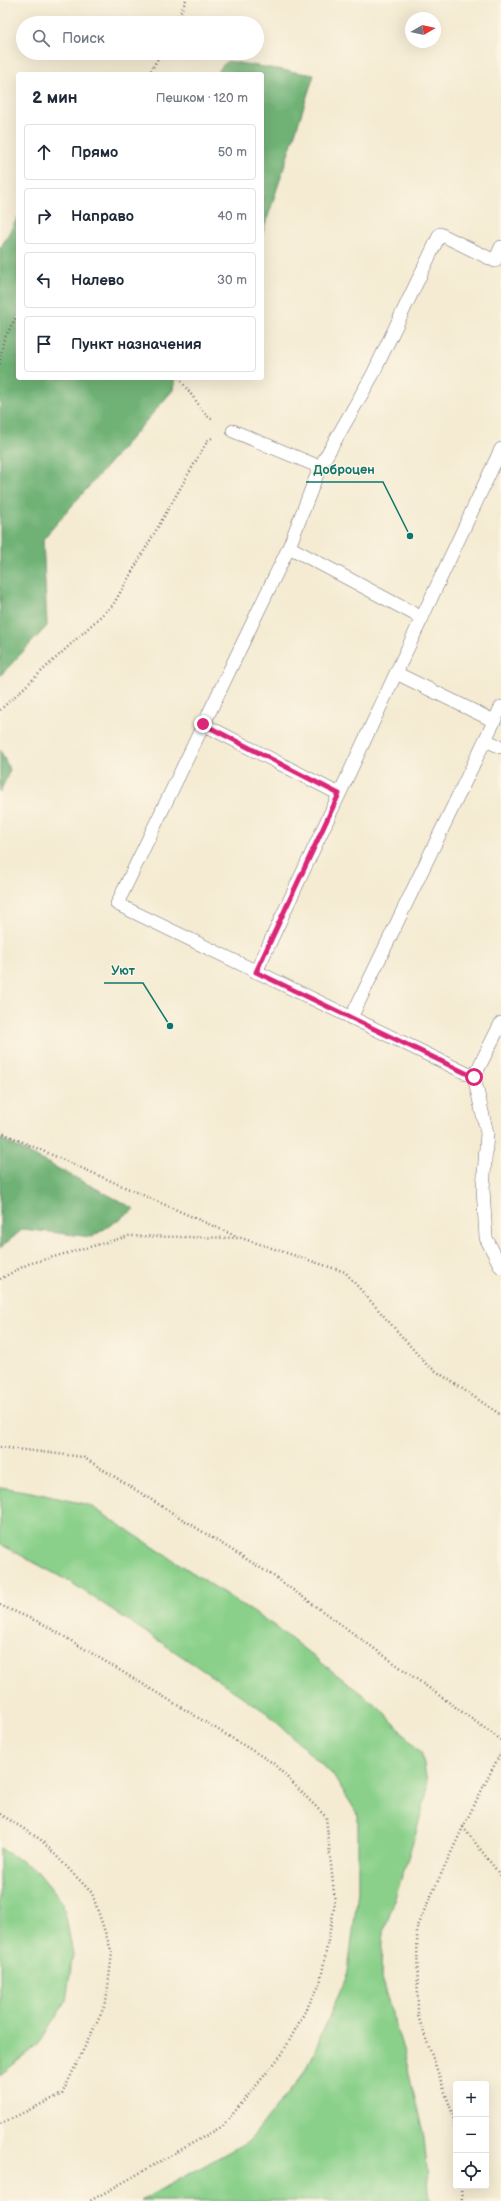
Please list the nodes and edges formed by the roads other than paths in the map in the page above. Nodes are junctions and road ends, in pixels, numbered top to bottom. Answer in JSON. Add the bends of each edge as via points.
{"nodes":[{"id":1,"x":501,"y":247,"type":"edge"},
{"id":2,"x":233,"y":431,"type":"road end"},
{"id":3,"x":501,"y":449,"type":"edge"},
{"id":4,"x":320,"y":467,"type":"junction"},
{"id":5,"x":497,"y":467,"type":"edge"},
{"id":6,"x":289,"y":548,"type":"junction"},
{"id":7,"x":422,"y":618,"type":"junction"},
{"id":8,"x":396,"y":673,"type":"junction"},
{"id":9,"x":501,"y":707,"type":"edge"},
{"id":10,"x":494,"y":721,"type":"junction"},
{"id":11,"x":203,"y":724,"type":"junction"},
{"id":12,"x":486,"y":740,"type":"junction"},
{"id":13,"x":501,"y":747,"type":"edge"},
{"id":14,"x":339,"y":794,"type":"junction"},
{"id":15,"x":256,"y":972,"type":"junction"},
{"id":16,"x":351,"y":1018,"type":"junction"},
{"id":17,"x":501,"y":1023,"type":"edge"},
{"id":18,"x":474,"y":1077,"type":"junction"},
{"id":19,"x":501,"y":1267,"type":"edge"}],
"edges":[{"from":1,"to":4,"type":"lane","via":[[495,260],[440,234],[372,376]]},
{"from":2,"to":4,"type":"lane"},
{"from":3,"to":5,"type":"lane"},
{"from":4,"to":6,"type":"lane"},
{"from":5,"to":7,"type":"lane"},
{"from":6,"to":7,"type":"lane"},
{"from":6,"to":11,"type":"lane"},
{"from":7,"to":8,"type":"lane"},
{"from":8,"to":10,"type":"lane"},
{"from":8,"to":14,"type":"lane"},
{"from":9,"to":10,"type":"lane"},
{"from":10,"to":12,"type":"lane"},
{"from":11,"to":14,"type":"lane"},
{"from":11,"to":15,"type":"lane","via":[[117,904]]},
{"from":12,"to":13,"type":"lane"},
{"from":12,"to":16,"type":"lane"},
{"from":14,"to":15,"type":"lane"},
{"from":15,"to":16,"type":"lane"},
{"from":16,"to":18,"type":"lane"},
{"from":17,"to":18,"type":"lane"},
{"from":18,"to":19,"type":"lane","via":[[487,1133],[483,1189],[486,1238]]}]}
